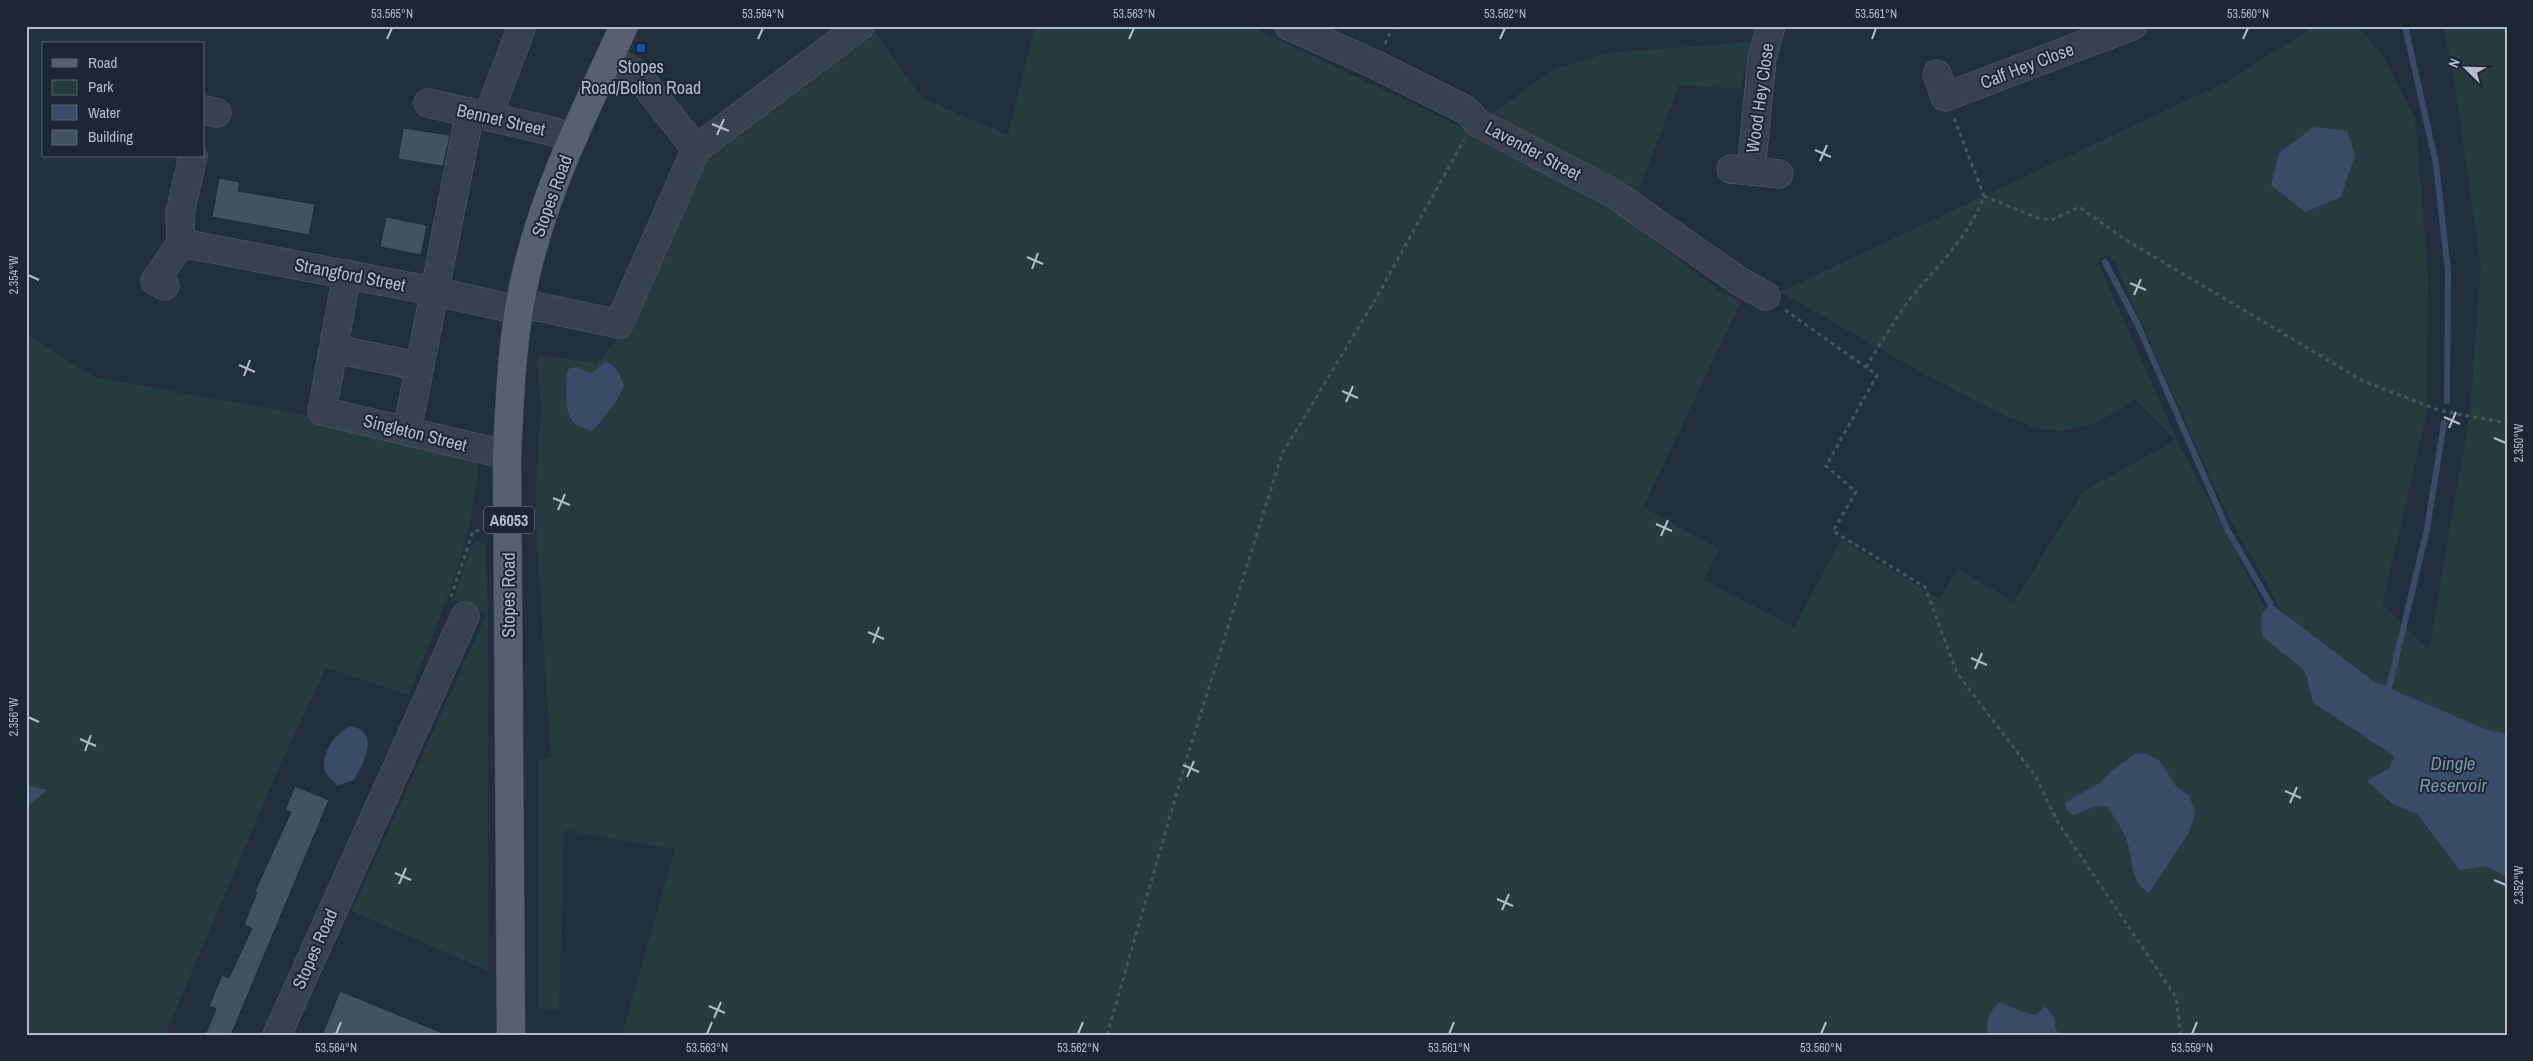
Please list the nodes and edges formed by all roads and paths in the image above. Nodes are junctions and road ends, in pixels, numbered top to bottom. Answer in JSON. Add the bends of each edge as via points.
{"nodes":[{"id":1,"x":522,"y":26,"type":"edge"},
{"id":2,"x":624,"y":26,"type":"edge"},
{"id":3,"x":860,"y":26,"type":"edge"},
{"id":4,"x":1289,"y":26,"type":"edge"},
{"id":5,"x":1771,"y":26,"type":"edge"},
{"id":6,"x":2132,"y":26,"type":"edge"},
{"id":7,"x":610,"y":58,"type":"junction"},
{"id":8,"x":1941,"y":85,"type":"joint"},
{"id":9,"x":428,"y":103,"type":"dead end"},
{"id":10,"x":1466,"y":110,"type":"junction"},
{"id":11,"x":479,"y":114,"type":"junction"},
{"id":12,"x":573,"y":140,"type":"junction"},
{"id":13,"x":696,"y":149,"type":"junction"},
{"id":14,"x":193,"y":158,"type":"edge"},
{"id":15,"x":1780,"y":174,"type":"dead end"},
{"id":16,"x":1984,"y":196,"type":"junction"},
{"id":17,"x":181,"y":243,"type":"junction"},
{"id":18,"x":347,"y":274,"type":"junction"},
{"id":19,"x":165,"y":286,"type":"dead end"},
{"id":20,"x":433,"y":290,"type":"junction"},
{"id":21,"x":1766,"y":296,"type":"joint"},
{"id":22,"x":519,"y":307,"type":"junction"},
{"id":23,"x":334,"y":349,"type":"junction"},
{"id":24,"x":418,"y":366,"type":"junction"},
{"id":25,"x":1866,"y":367,"type":"junction"},
{"id":26,"x":2507,"y":422,"type":"edge"},
{"id":27,"x":407,"y":431,"type":"junction"},
{"id":28,"x":507,"y":456,"type":"junction"},
{"id":29,"x":509,"y":529,"type":"junction"},
{"id":30,"x":465,"y":616,"type":"joint"},
{"id":31,"x":277,"y":1035,"type":"edge"},
{"id":32,"x":511,"y":1035,"type":"edge"},
{"id":33,"x":1107,"y":1035,"type":"edge"},
{"id":34,"x":2181,"y":1035,"type":"edge"}],
"edges":[{"from":1,"to":11,"type":"street"},
{"from":2,"to":7,"type":"main road","name":"Stopes Road","number":"A6053"},
{"from":3,"to":13,"type":"street"},
{"from":4,"to":10,"type":"street","name":"Lavender Street"},
{"from":5,"to":15,"type":"street","name":"Wood Hey Close","via":[[1741,170]]},
{"from":6,"to":8,"type":"street","name":"Calf Hey Close"},
{"from":7,"to":12,"type":"main road","name":"Stopes Road","number":"A6053"},
{"from":7,"to":13,"type":"street","via":[[636,73]]},
{"from":8,"to":16,"type":"path"},
{"from":9,"to":11,"type":"street","name":"Bennet Street"},
{"from":10,"to":21,"type":"street","name":"Lavender Street","via":[[1478,123],[1613,194]]},
{"from":10,"to":33,"type":"path","via":[[1456,130],[1464,140],[1375,300],[1282,454],[1188,754]]},
{"from":11,"to":12,"type":"street","name":"Bennet Street","via":[[551,131]]},
{"from":11,"to":20,"type":"street"},
{"from":12,"to":22,"type":"main road","name":"Stopes Road","number":"A6053","via":[[537,232]]},
{"from":13,"to":22,"type":"street","name":"Strangford Street","via":[[619,324]]},
{"from":14,"to":17,"type":"street","via":[[180,213]]},
{"from":16,"to":25,"type":"path","via":[[1966,232],[1909,301]]},
{"from":16,"to":26,"type":"path","via":[[2038,218],[2052,220],[2079,207],[2126,240],[2363,381],[2440,411]]},
{"from":17,"to":18,"type":"street","name":"Strangford Street"},
{"from":17,"to":19,"type":"street","via":[[154,281]]},
{"from":18,"to":20,"type":"street","name":"Strangford Street"},
{"from":18,"to":23,"type":"street"},
{"from":20,"to":22,"type":"street","name":"Strangford Street"},
{"from":20,"to":24,"type":"street"},
{"from":21,"to":25,"type":"path"},
{"from":22,"to":28,"type":"main road","name":"Stopes Road","number":"A6053","via":[[511,371]]},
{"from":23,"to":24,"type":"street"},
{"from":23,"to":27,"type":"street","name":"Singleton Street","via":[[322,411]]},
{"from":24,"to":27,"type":"street"},
{"from":25,"to":34,"type":"path","via":[[1877,376],[1826,466],[1856,492],[1833,531],[1925,587],[1957,673],[2036,777],[2057,821],[2176,998]]},
{"from":27,"to":28,"type":"street","name":"Singleton Street"},
{"from":28,"to":29,"type":"main road","name":"Stopes Road","number":"A6053"},
{"from":29,"to":30,"type":"path","via":[[473,531],[449,604]]},
{"from":29,"to":32,"type":"main road","name":"Stopes Road","number":"A6053"},
{"from":30,"to":31,"type":"street","name":"Stopes Road"}]}
